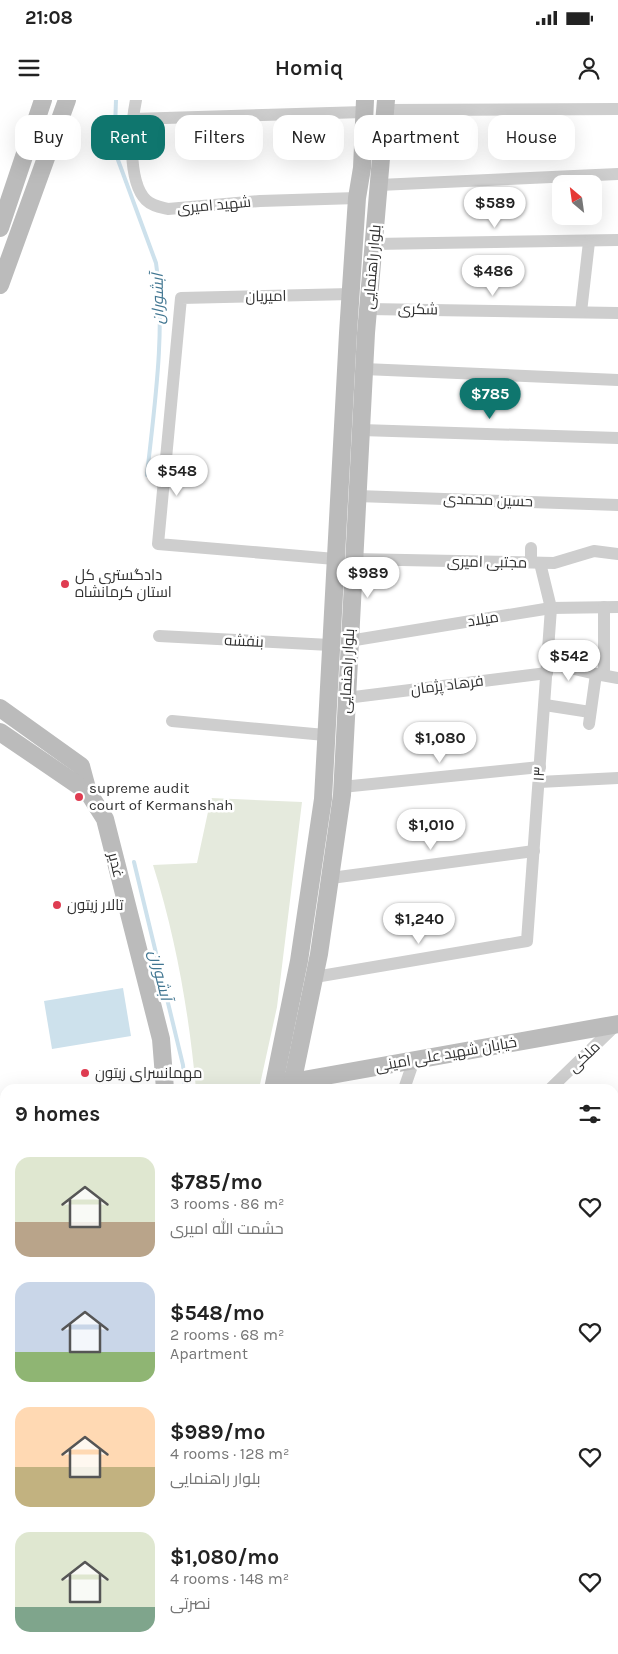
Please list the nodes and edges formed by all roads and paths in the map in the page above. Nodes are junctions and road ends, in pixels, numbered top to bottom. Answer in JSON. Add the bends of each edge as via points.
{"nodes":[{"id":1,"x":43,"y":100,"type":"edge"},
{"id":2,"x":67,"y":100,"type":"edge"},
{"id":3,"x":136,"y":100,"type":"edge"},
{"id":4,"x":385,"y":105,"type":"edge"},
{"id":5,"x":364,"y":106,"type":"edge"},
{"id":6,"x":618,"y":109,"type":"edge"},
{"id":7,"x":133,"y":115,"type":"edge"},
{"id":8,"x":165,"y":117,"type":"edge"},
{"id":9,"x":134,"y":160,"type":"edge"},
{"id":10,"x":618,"y":174,"type":"edge"},
{"id":11,"x":379,"y":185,"type":"junction"},
{"id":12,"x":358,"y":198,"type":"junction"},
{"id":13,"x":0,"y":228,"type":"edge"},
{"id":14,"x":618,"y":240,"type":"edge"},
{"id":15,"x":589,"y":242,"type":"junction"},
{"id":16,"x":374,"y":244,"type":"junction"},
{"id":17,"x":0,"y":284,"type":"edge"},
{"id":18,"x":351,"y":294,"type":"junction"},
{"id":19,"x":368,"y":309,"type":"junction"},
{"id":20,"x":581,"y":312,"type":"junction"},
{"id":21,"x":618,"y":313,"type":"edge"},
{"id":22,"x":364,"y":369,"type":"junction"},
{"id":23,"x":618,"y":380,"type":"edge"},
{"id":24,"x":361,"y":430,"type":"junction"},
{"id":25,"x":618,"y":438,"type":"edge"},
{"id":26,"x":357,"y":496,"type":"junction"},
{"id":27,"x":618,"y":505,"type":"edge"},
{"id":28,"x":531,"y":548,"type":"dead end"},
{"id":29,"x":618,"y":554,"type":"edge"},
{"id":30,"x":335,"y":559,"type":"junction"},
{"id":31,"x":354,"y":559,"type":"junction"},
{"id":32,"x":536,"y":562,"type":"junction"},
{"id":33,"x":604,"y":607,"type":"junction"},
{"id":34,"x":618,"y":607,"type":"edge"},
{"id":35,"x":551,"y":608,"type":"junction"},
{"id":36,"x":159,"y":636,"type":"dead end"},
{"id":37,"x":349,"y":641,"type":"junction"},
{"id":38,"x":330,"y":645,"type":"junction"},
{"id":39,"x":548,"y":668,"type":"junction"},
{"id":40,"x":600,"y":675,"type":"junction"},
{"id":41,"x":618,"y":678,"type":"edge"},
{"id":42,"x":346,"y":698,"type":"junction"},
{"id":43,"x":545,"y":705,"type":"junction"},
{"id":44,"x":0,"y":708,"type":"edge"},
{"id":45,"x":172,"y":721,"type":"dead end"},
{"id":46,"x":0,"y":732,"type":"edge"},
{"id":47,"x":325,"y":735,"type":"junction"},
{"id":48,"x":540,"y":767,"type":"junction"},
{"id":49,"x":618,"y":778,"type":"edge"},
{"id":50,"x":538,"y":782,"type":"junction"},
{"id":51,"x":342,"y":787,"type":"junction"},
{"id":52,"x":88,"y":792,"type":"junction"},
{"id":53,"x":534,"y":851,"type":"junction"},
{"id":54,"x":331,"y":878,"type":"junction"},
{"id":55,"x":315,"y":977,"type":"junction"},
{"id":56,"x":617,"y":1024,"type":"edge"},
{"id":57,"x":414,"y":1060,"type":"junction"},
{"id":58,"x":165,"y":1084,"type":"edge"},
{"id":59,"x":274,"y":1084,"type":"edge"},
{"id":60,"x":292,"y":1084,"type":"edge"},
{"id":61,"x":301,"y":1084,"type":"edge"},
{"id":62,"x":406,"y":1084,"type":"edge"},
{"id":63,"x":555,"y":1084,"type":"edge"}],
"edges":[{"from":1,"to":13,"type":"main road"},
{"from":2,"to":17,"type":"main road"},
{"from":3,"to":7,"type":"street","name":"شهید امیری"},
{"from":4,"to":6,"type":"street"},
{"from":4,"to":11,"type":"main road","name":"بلوار راهنمایی"},
{"from":5,"to":8,"type":"street"},
{"from":5,"to":12,"type":"main road","name":"بلوار راهنمایی"},
{"from":9,"to":12,"type":"street","name":"شهید امیری","via":[[145,199],[168,209],[260,201]]},
{"from":10,"to":11,"type":"street"},
{"from":11,"to":16,"type":"main road","name":"بلوار راهنمایی"},
{"from":12,"to":18,"type":"main road","name":"بلوار راهنمایی"},
{"from":14,"to":15,"type":"street"},
{"from":15,"to":16,"type":"street"},
{"from":15,"to":20,"type":"street"},
{"from":16,"to":19,"type":"main road","name":"بلوار راهنمایی"},
{"from":18,"to":30,"type":"main road","name":"بلوار راهنمایی"},
{"from":18,"to":30,"type":"street","name":"امیریان","via":[[181,298],[158,544]]},
{"from":19,"to":20,"type":"street","name":"شکری"},
{"from":19,"to":22,"type":"main road","name":"بلوار راهنمایی"},
{"from":20,"to":21,"type":"street","name":"شکری"},
{"from":22,"to":23,"type":"street"},
{"from":22,"to":24,"type":"main road","name":"بلوار راهنمایی"},
{"from":24,"to":25,"type":"street"},
{"from":24,"to":26,"type":"main road","name":"بلوار راهنمایی"},
{"from":26,"to":27,"type":"street","name":"حسین محمدی"},
{"from":26,"to":31,"type":"main road","name":"بلوار راهنمایی"},
{"from":28,"to":32,"type":"street","name":"۱۳"},
{"from":29,"to":32,"type":"street","name":"مجتبی امیری","via":[[594,551],[554,563]]},
{"from":30,"to":38,"type":"main road","name":"بلوار راهنمایی"},
{"from":31,"to":32,"type":"street","name":"مجتبی امیری"},
{"from":31,"to":37,"type":"main road","name":"بلوار راهنمایی"},
{"from":32,"to":35,"type":"street","name":"۱۳"},
{"from":33,"to":34,"type":"street","name":"میلاد"},
{"from":33,"to":35,"type":"street","name":"میلاد"},
{"from":33,"to":40,"type":"street"},
{"from":35,"to":37,"type":"street","name":"میلاد"},
{"from":35,"to":39,"type":"street","name":"۱۳"},
{"from":36,"to":38,"type":"street","name":"بنفشه"},
{"from":37,"to":42,"type":"main road","name":"بلوار راهنمایی"},
{"from":38,"to":47,"type":"main road","name":"بلوار راهنمایی"},
{"from":39,"to":40,"type":"street","name":"فرهاد پژمان"},
{"from":39,"to":42,"type":"street","name":"فرهاد پژمان"},
{"from":39,"to":43,"type":"street","name":"۱۳"},
{"from":40,"to":41,"type":"street","name":"فرهاد پژمان"},
{"from":40,"to":43,"type":"street","via":[[589,718]]},
{"from":42,"to":51,"type":"main road","name":"بلوار راهنمایی"},
{"from":43,"to":48,"type":"street","name":"۱۳"},
{"from":44,"to":52,"type":"main road","via":[[81,766]]},
{"from":45,"to":47,"type":"street"},
{"from":46,"to":52,"type":"main road"},
{"from":47,"to":59,"type":"main road","name":"بلوار راهنمایی","via":[[323,799],[312,886]]},
{"from":48,"to":50,"type":"street","name":"۱۳"},
{"from":48,"to":51,"type":"street"},
{"from":49,"to":50,"type":"street"},
{"from":50,"to":53,"type":"street","name":"۱۳"},
{"from":51,"to":54,"type":"main road","name":"بلوار راهنمایی"},
{"from":52,"to":58,"type":"main road","name":"غدیر","via":[[105,819],[161,1039]]},
{"from":53,"to":54,"type":"street"},
{"from":53,"to":55,"type":"street","name":"۱۳","via":[[527,941]]},
{"from":54,"to":55,"type":"main road","name":"بلوار راهنمایی"},
{"from":55,"to":60,"type":"main road","name":"بلوار راهنمایی"},
{"from":56,"to":57,"type":"main road","name":"خیابان شهید علی امینی"},
{"from":56,"to":63,"type":"street","name":"ملکی"},
{"from":57,"to":61,"type":"main road","name":"خیابان شهید علی امینی"},
{"from":57,"to":62,"type":"street"}]}
